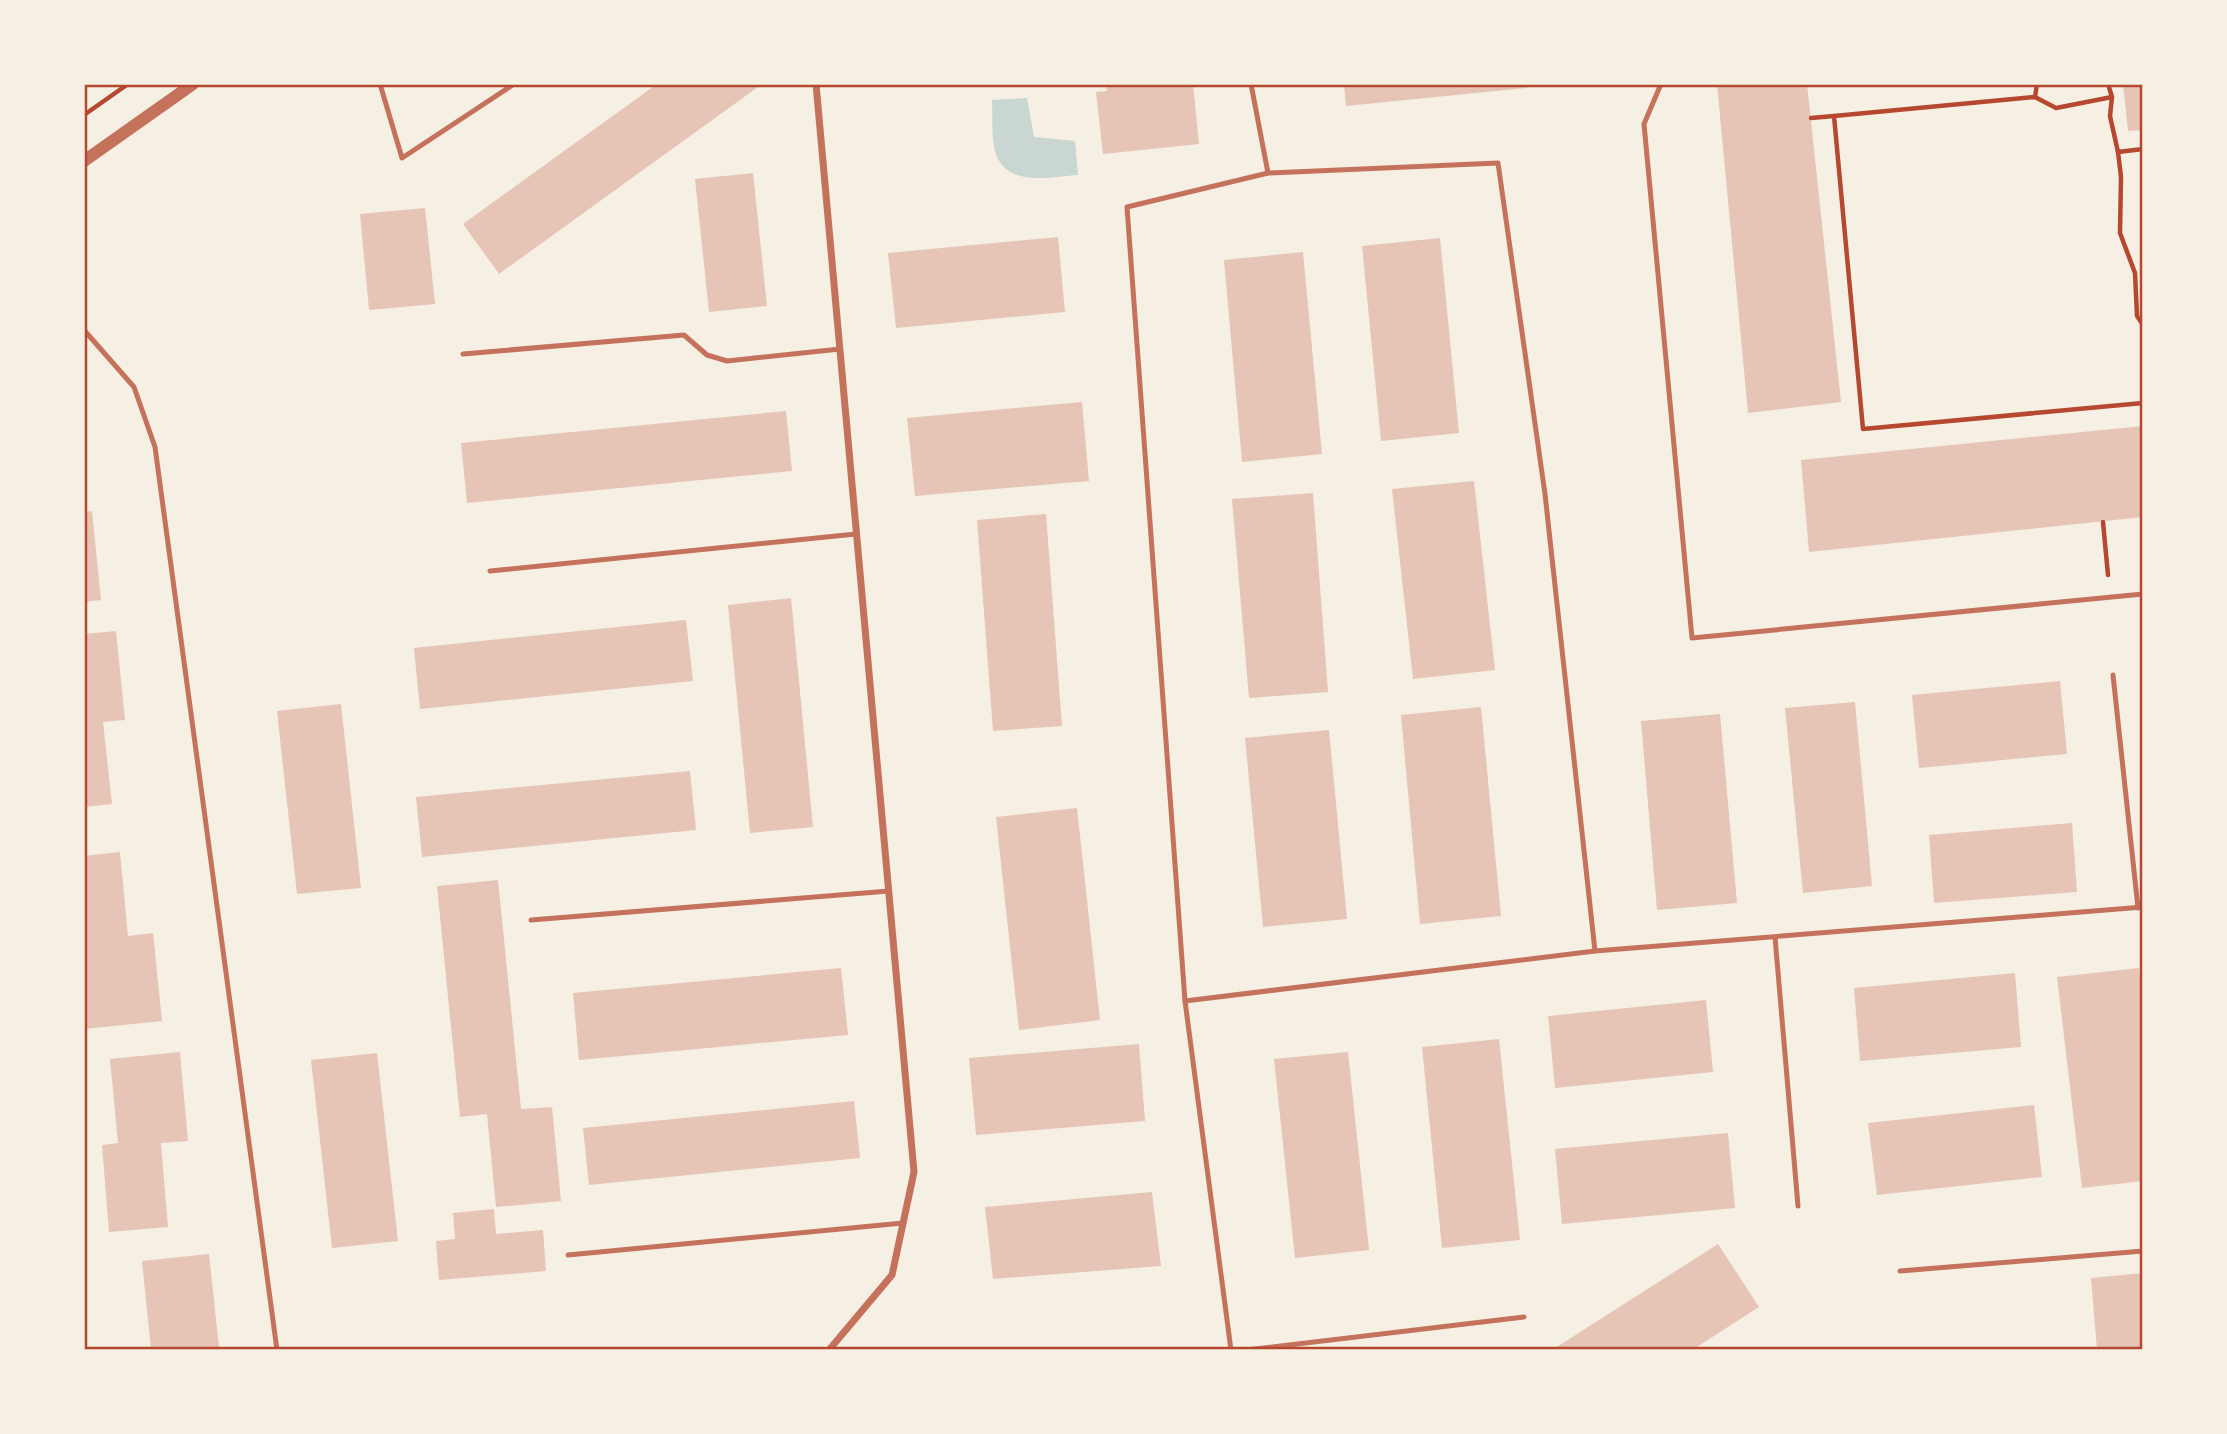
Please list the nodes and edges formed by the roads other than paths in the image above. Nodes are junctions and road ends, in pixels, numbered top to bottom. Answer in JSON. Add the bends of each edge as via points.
{"nodes":[{"id":1,"x":193,"y":84,"type":"edge"},
{"id":2,"x":380,"y":84,"type":"edge"},
{"id":3,"x":514,"y":84,"type":"edge"},
{"id":4,"x":816,"y":84,"type":"edge"},
{"id":5,"x":1251,"y":84,"type":"edge"},
{"id":6,"x":1661,"y":84,"type":"edge"},
{"id":7,"x":84,"y":161,"type":"edge"},
{"id":8,"x":1268,"y":173,"type":"junction"},
{"id":9,"x":84,"y":330,"type":"edge"},
{"id":10,"x":840,"y":349,"type":"junction"},
{"id":11,"x":463,"y":354,"type":"dead end"},
{"id":12,"x":856,"y":534,"type":"junction"},
{"id":13,"x":490,"y":571,"type":"dead end"},
{"id":14,"x":2143,"y":594,"type":"edge"},
{"id":15,"x":2113,"y":675,"type":"dead end"},
{"id":16,"x":889,"y":891,"type":"junction"},
{"id":17,"x":2141,"y":907,"type":"edge"},
{"id":18,"x":531,"y":920,"type":"dead end"},
{"id":19,"x":1775,"y":937,"type":"junction"},
{"id":20,"x":1595,"y":951,"type":"junction"},
{"id":21,"x":1185,"y":1000,"type":"junction"},
{"id":22,"x":1798,"y":1206,"type":"dead end"},
{"id":23,"x":903,"y":1223,"type":"junction"},
{"id":24,"x":2143,"y":1251,"type":"edge"},
{"id":25,"x":568,"y":1255,"type":"dead end"},
{"id":26,"x":1899,"y":1270,"type":"dead end"},
{"id":27,"x":1524,"y":1317,"type":"dead end"},
{"id":28,"x":277,"y":1350,"type":"edge"},
{"id":29,"x":830,"y":1350,"type":"edge"},
{"id":30,"x":1231,"y":1350,"type":"edge"},
{"id":31,"x":1246,"y":1350,"type":"edge"}],
"edges":[{"from":1,"to":7,"type":"street"},
{"from":2,"to":3,"type":"lane","via":[[401,158]]},
{"from":4,"to":10,"type":"street"},
{"from":5,"to":8,"type":"lane"},
{"from":6,"to":14,"type":"lane","via":[[1644,124],[1692,638]]},
{"from":8,"to":20,"type":"lane","via":[[1498,163],[1545,494]]},
{"from":8,"to":21,"type":"lane","via":[[1127,207]]},
{"from":9,"to":28,"type":"lane","via":[[134,387],[155,447]]},
{"from":10,"to":11,"type":"lane","via":[[727,361],[707,355],[684,335]]},
{"from":10,"to":12,"type":"street"},
{"from":12,"to":13,"type":"lane"},
{"from":12,"to":16,"type":"street"},
{"from":15,"to":17,"type":"lane"},
{"from":16,"to":18,"type":"lane"},
{"from":16,"to":23,"type":"street","via":[[914,1171]]},
{"from":17,"to":19,"type":"lane"},
{"from":19,"to":20,"type":"lane"},
{"from":19,"to":22,"type":"lane"},
{"from":20,"to":21,"type":"lane"},
{"from":21,"to":30,"type":"lane"},
{"from":23,"to":25,"type":"lane"},
{"from":23,"to":29,"type":"street","via":[[892,1275]]},
{"from":24,"to":26,"type":"lane"},
{"from":27,"to":31,"type":"lane"}]}
